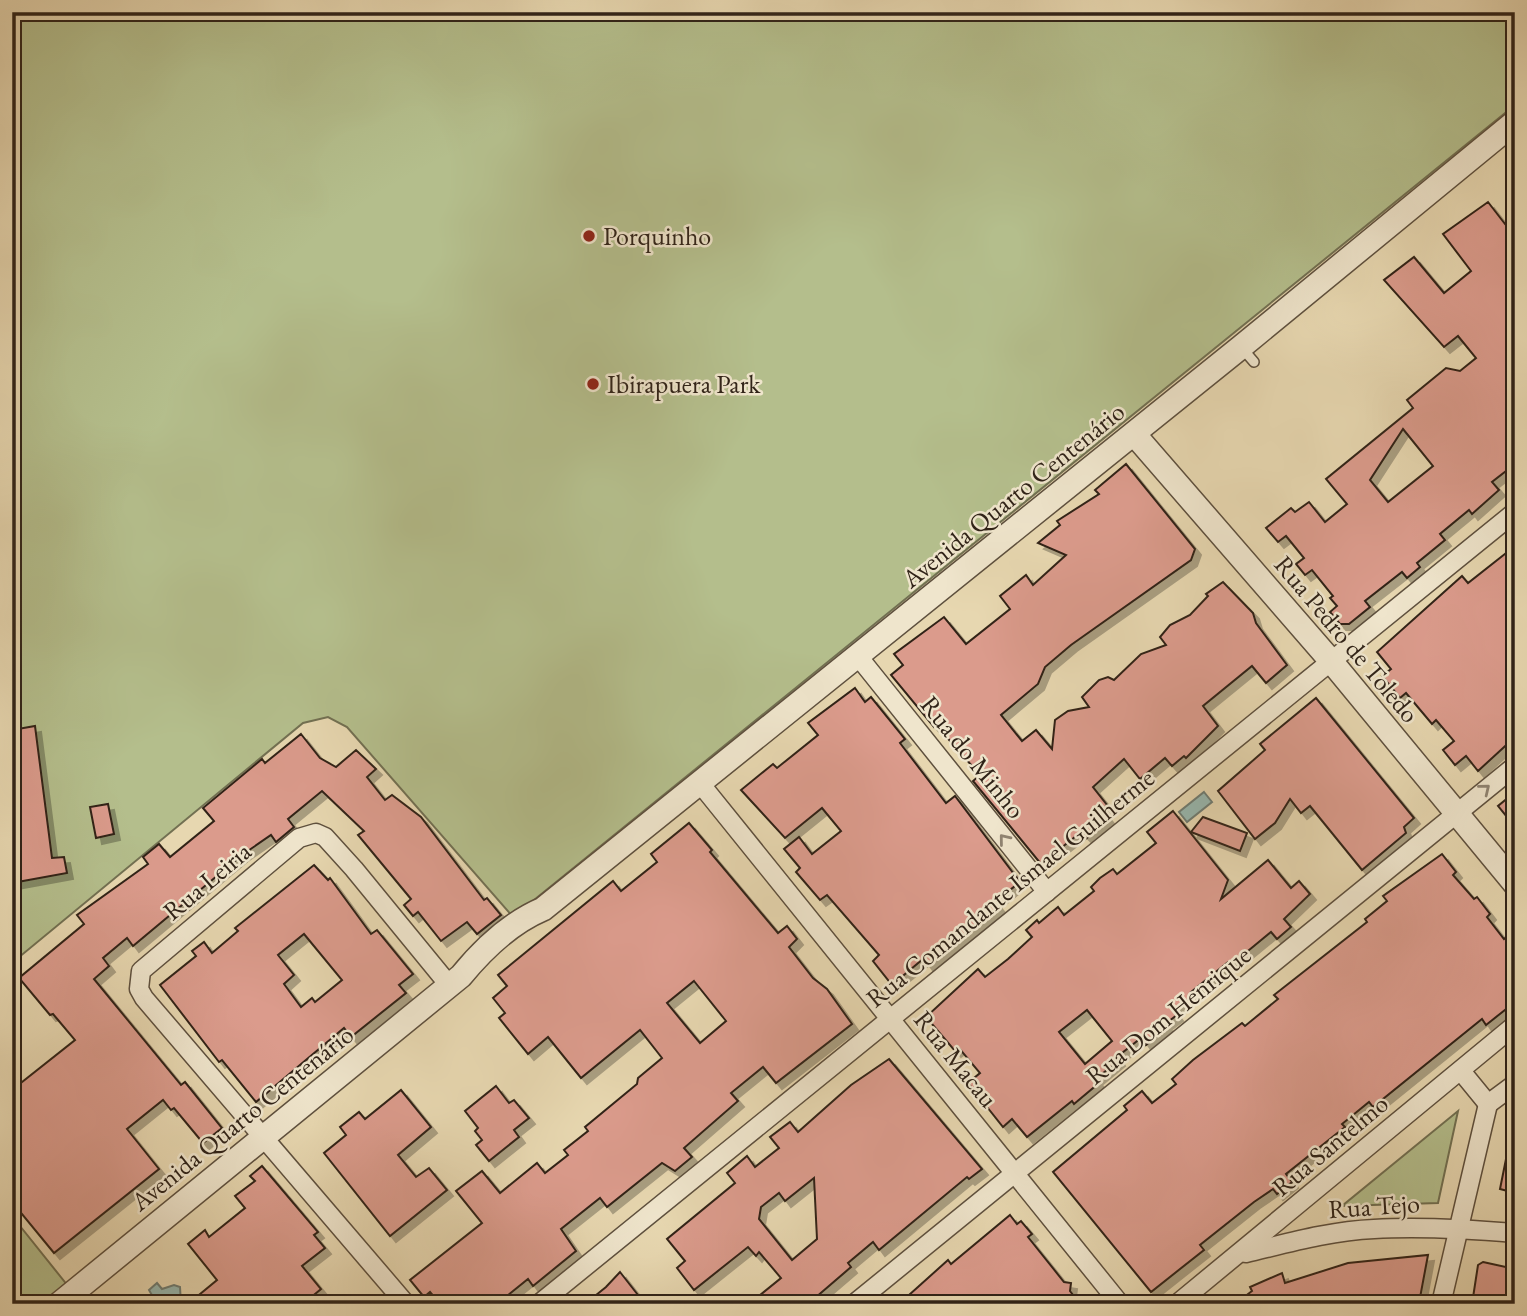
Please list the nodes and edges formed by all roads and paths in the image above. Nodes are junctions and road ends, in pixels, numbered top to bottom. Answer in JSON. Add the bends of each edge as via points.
{"nodes":[{"id":1,"x":1515,"y":122,"type":"edge"},
{"id":2,"x":1134,"y":433,"type":"junction"},
{"id":3,"x":1515,"y":512,"type":"edge"},
{"id":4,"x":857,"y":655,"type":"junction"},
{"id":5,"x":1331,"y":661,"type":"junction"},
{"id":6,"x":1515,"y":766,"type":"edge"},
{"id":7,"x":699,"y":782,"type":"junction"},
{"id":8,"x":1456,"y":813,"type":"junction"},
{"id":9,"x":1515,"y":884,"type":"edge"},
{"id":10,"x":1047,"y":892,"type":"junction"},
{"id":11,"x":455,"y":981,"type":"junction"},
{"id":12,"x":890,"y":1020,"type":"junction"},
{"id":13,"x":1515,"y":1025,"type":"edge"},
{"id":14,"x":1461,"y":1071,"type":"junction"},
{"id":15,"x":1515,"y":1084,"type":"edge"},
{"id":16,"x":1488,"y":1104,"type":"junction"},
{"id":17,"x":265,"y":1135,"type":"junction"},
{"id":18,"x":1015,"y":1173,"type":"junction"},
{"id":19,"x":1458,"y":1229,"type":"junction"},
{"id":20,"x":1515,"y":1233,"type":"edge"},
{"id":21,"x":1239,"y":1255,"type":"junction"},
{"id":22,"x":59,"y":1304,"type":"edge"},
{"id":23,"x":406,"y":1304,"type":"edge"},
{"id":24,"x":539,"y":1304,"type":"edge"},
{"id":25,"x":854,"y":1304,"type":"edge"},
{"id":26,"x":1120,"y":1304,"type":"edge"},
{"id":27,"x":1177,"y":1304,"type":"edge"},
{"id":28,"x":1441,"y":1304,"type":"edge"}],
"edges":[{"from":1,"to":2,"type":"street","name":"Avenida Quarto Centenário","via":[[1247,354]]},
{"from":2,"to":4,"type":"street","name":"Avenida Quarto Centenário"},
{"from":2,"to":5,"type":"street","name":"Rua Pedro de Toledo"},
{"from":3,"to":5,"type":"street","name":"Rua Comandante Ismael Guilherme"},
{"from":4,"to":7,"type":"street","name":"Avenida Quarto Centenário"},
{"from":10,"to":4,"type":"street","name":"Rua do Minho","one_way":true},
{"from":5,"to":8,"type":"street","name":"Rua Pedro de Toledo"},
{"from":5,"to":10,"type":"street","name":"Rua Comandante Ismael Guilherme"},
{"from":8,"to":6,"type":"street","name":"Rua Dom Henrique","one_way":true},
{"from":7,"to":11,"type":"street","name":"Avenida Quarto Centenário","via":[[543,909],[523,918],[480,952]]},
{"from":7,"to":12,"type":"street","name":"Rua Macau"},
{"from":8,"to":9,"type":"street","name":"Rua Pedro de Toledo"},
{"from":8,"to":18,"type":"street","name":"Rua Dom Henrique"},
{"from":10,"to":12,"type":"street","name":"Rua Comandante Ismael Guilherme"},
{"from":11,"to":17,"type":"street","name":"Avenida Quarto Centenário"},
{"from":11,"to":17,"type":"street","name":"Rua Leiria","via":[[325,837],[307,833],[299,838],[141,971],[138,981],[144,998]]},
{"from":12,"to":18,"type":"street","name":"Rua Macau"},
{"from":12,"to":24,"type":"street","name":"Rua Comandante Ismael Guilherme"},
{"from":13,"to":14,"type":"street","name":"Rua Santelmo"},
{"from":14,"to":16,"type":"street"},
{"from":14,"to":21,"type":"street","name":"Rua Santelmo"},
{"from":15,"to":16,"type":"street"},
{"from":16,"to":19,"type":"street"},
{"from":17,"to":22,"type":"street","name":"Avenida Quarto Centenário"},
{"from":17,"to":23,"type":"street"},
{"from":18,"to":25,"type":"street","name":"Rua Dom Henrique"},
{"from":18,"to":26,"type":"street","name":"Rua Macau"},
{"from":19,"to":20,"type":"street","name":"Rua Tejo"},
{"from":19,"to":21,"type":"street","name":"Rua Tejo","via":[[1371,1229],[1309,1237]]},
{"from":19,"to":28,"type":"street"},
{"from":21,"to":27,"type":"street","name":"Rua Santelmo"}]}
